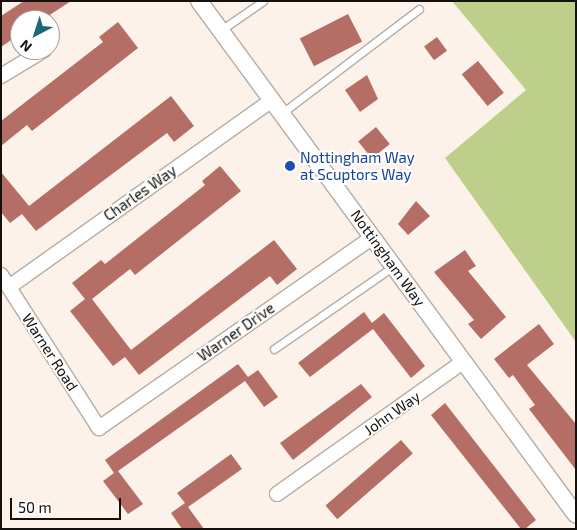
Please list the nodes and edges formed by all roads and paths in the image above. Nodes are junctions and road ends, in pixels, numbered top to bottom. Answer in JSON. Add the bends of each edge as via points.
{"nodes":[{"id":1,"x":199,"y":1,"type":"edge"},
{"id":2,"x":259,"y":2,"type":"edge"},
{"id":3,"x":420,"y":9,"type":"dead end"},
{"id":4,"x":220,"y":30,"type":"junction"},
{"id":5,"x":27,"y":60,"type":"edge"},
{"id":6,"x":1,"y":76,"type":"edge"},
{"id":7,"x":277,"y":106,"type":"junction"},
{"id":8,"x":373,"y":237,"type":"junction"},
{"id":9,"x":394,"y":266,"type":"junction"},
{"id":10,"x":5,"y":281,"type":"edge"},
{"id":11,"x":274,"y":349,"type":"dead end"},
{"id":12,"x":464,"y":361,"type":"junction"},
{"id":13,"x":99,"y":428,"type":"joint"},
{"id":14,"x":277,"y":494,"type":"dead end"},
{"id":15,"x":576,"y":515,"type":"edge"}],
"edges":[{"from":1,"to":4,"type":"street","name":"Nottingham Way"},
{"from":2,"to":4,"type":"lane"},
{"from":3,"to":7,"type":"lane"},
{"from":4,"to":7,"type":"street","name":"Nottingham Way"},
{"from":5,"to":6,"type":"street"},
{"from":7,"to":8,"type":"street","name":"Nottingham Way"},
{"from":7,"to":10,"type":"street","name":"Charles Way"},
{"from":8,"to":9,"type":"street","name":"Nottingham Way"},
{"from":8,"to":13,"type":"street","name":"Warner Drive"},
{"from":9,"to":11,"type":"lane"},
{"from":9,"to":12,"type":"street","name":"Nottingham Way"},
{"from":10,"to":13,"type":"street","name":"Warner Road"},
{"from":12,"to":14,"type":"street","name":"John Way"},
{"from":12,"to":15,"type":"street","name":"Nottingham Way"}]}
